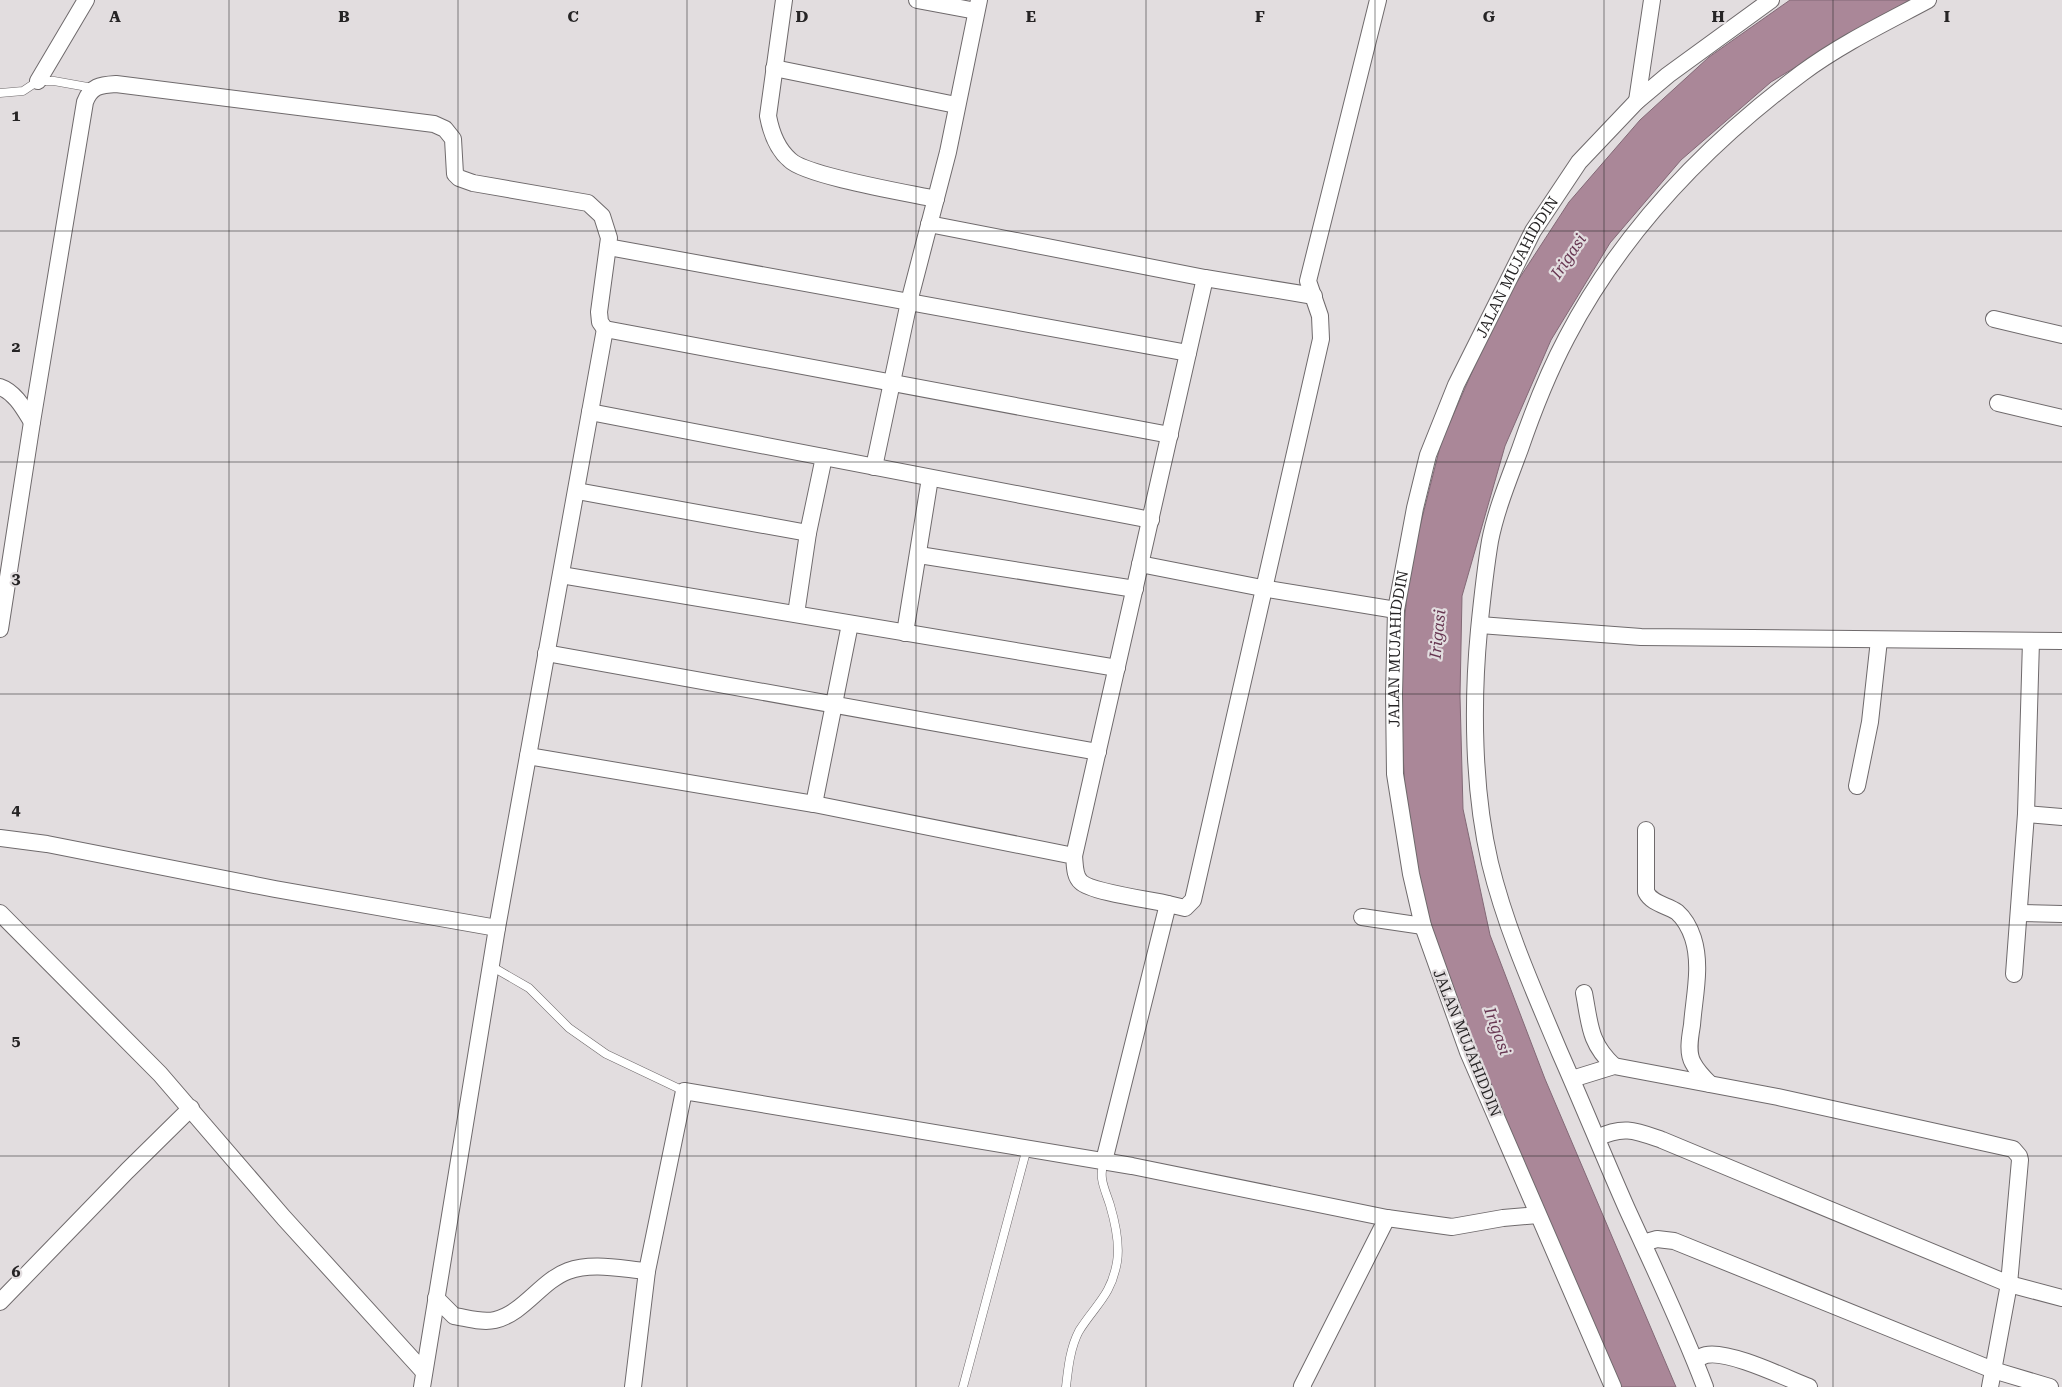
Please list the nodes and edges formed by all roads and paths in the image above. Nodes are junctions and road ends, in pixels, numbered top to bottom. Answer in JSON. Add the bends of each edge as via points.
{"nodes":[{"id":1,"x":86,"y":0,"type":"edge"},
{"id":2,"x":784,"y":0,"type":"edge"},
{"id":3,"x":917,"y":0,"type":"edge"},
{"id":4,"x":1378,"y":0,"type":"edge"},
{"id":5,"x":1652,"y":0,"type":"edge"},
{"id":6,"x":1771,"y":0,"type":"edge"},
{"id":7,"x":1928,"y":0,"type":"edge"},
{"id":8,"x":978,"y":6,"type":"edge"},
{"id":9,"x":774,"y":68,"type":"junction"},
{"id":10,"x":38,"y":81,"type":"junction"},
{"id":11,"x":93,"y":88,"type":"junction"},
{"id":12,"x":0,"y":93,"type":"edge"},
{"id":13,"x":1637,"y":101,"type":"junction"},
{"id":14,"x":956,"y":105,"type":"junction"},
{"id":15,"x":936,"y":199,"type":"junction"},
{"id":16,"x":929,"y":224,"type":"junction"},
{"id":17,"x":608,"y":247,"type":"junction"},
{"id":18,"x":1206,"y":278,"type":"junction"},
{"id":19,"x":1314,"y":296,"type":"junction"},
{"id":20,"x":909,"y":302,"type":"junction"},
{"id":21,"x":1994,"y":319,"type":"dead end"},
{"id":22,"x":604,"y":329,"type":"junction"},
{"id":23,"x":2062,"y":335,"type":"edge"},
{"id":24,"x":1188,"y":353,"type":"junction"},
{"id":25,"x":892,"y":384,"type":"junction"},
{"id":26,"x":0,"y":387,"type":"edge"},
{"id":27,"x":1998,"y":403,"type":"dead end"},
{"id":28,"x":590,"y":412,"type":"junction"},
{"id":29,"x":2062,"y":418,"type":"edge"},
{"id":30,"x":32,"y":422,"type":"junction"},
{"id":31,"x":1170,"y":435,"type":"junction"},
{"id":32,"x":824,"y":457,"type":"junction"},
{"id":33,"x":874,"y":467,"type":"junction"},
{"id":34,"x":930,"y":478,"type":"junction"},
{"id":35,"x":577,"y":490,"type":"junction"},
{"id":36,"x":1151,"y":520,"type":"junction"},
{"id":37,"x":808,"y":533,"type":"junction"},
{"id":38,"x":919,"y":555,"type":"junction"},
{"id":39,"x":1140,"y":564,"type":"junction"},
{"id":40,"x":561,"y":575,"type":"junction"},
{"id":41,"x":1262,"y":588,"type":"junction"},
{"id":42,"x":1135,"y":589,"type":"junction"},
{"id":43,"x":1396,"y":610,"type":"junction"},
{"id":44,"x":796,"y":614,"type":"junction"},
{"id":45,"x":850,"y":624,"type":"junction"},
{"id":46,"x":1480,"y":626,"type":"junction"},
{"id":47,"x":0,"y":629,"type":"edge"},
{"id":48,"x":906,"y":633,"type":"junction"},
{"id":49,"x":1879,"y":640,"type":"junction"},
{"id":50,"x":2031,"y":641,"type":"junction"},
{"id":51,"x":2062,"y":641,"type":"edge"},
{"id":52,"x":546,"y":653,"type":"junction"},
{"id":53,"x":1117,"y":668,"type":"junction"},
{"id":54,"x":834,"y":705,"type":"junction"},
{"id":55,"x":1098,"y":752,"type":"junction"},
{"id":56,"x":528,"y":756,"type":"junction"},
{"id":57,"x":1857,"y":786,"type":"dead end"},
{"id":58,"x":814,"y":804,"type":"junction"},
{"id":59,"x":2026,"y":814,"type":"junction"},
{"id":60,"x":2062,"y":817,"type":"edge"},
{"id":61,"x":1646,"y":830,"type":"dead end"},
{"id":62,"x":0,"y":838,"type":"edge"},
{"id":63,"x":1074,"y":856,"type":"junction"},
{"id":64,"x":1168,"y":904,"type":"junction"},
{"id":65,"x":0,"y":913,"type":"edge"},
{"id":66,"x":2019,"y":913,"type":"junction"},
{"id":67,"x":2062,"y":914,"type":"edge"},
{"id":68,"x":1362,"y":917,"type":"dead end"},
{"id":69,"x":1423,"y":926,"type":"junction"},
{"id":70,"x":497,"y":928,"type":"junction"},
{"id":71,"x":491,"y":966,"type":"junction"},
{"id":72,"x":2014,"y":974,"type":"dead end"},
{"id":73,"x":1584,"y":993,"type":"dead end"},
{"id":74,"x":1614,"y":1066,"type":"junction"},
{"id":75,"x":1572,"y":1079,"type":"junction"},
{"id":76,"x":1710,"y":1084,"type":"junction"},
{"id":77,"x":684,"y":1091,"type":"junction"},
{"id":78,"x":191,"y":1108,"type":"junction"},
{"id":79,"x":1597,"y":1138,"type":"junction"},
{"id":80,"x":1027,"y":1148,"type":"junction"},
{"id":81,"x":1104,"y":1161,"type":"junction"},
{"id":82,"x":1538,"y":1215,"type":"junction"},
{"id":83,"x":1387,"y":1218,"type":"junction"},
{"id":84,"x":1643,"y":1243,"type":"junction"},
{"id":85,"x":647,"y":1271,"type":"junction"},
{"id":86,"x":2009,"y":1284,"type":"junction"},
{"id":87,"x":436,"y":1298,"type":"junction"},
{"id":88,"x":2062,"y":1298,"type":"edge"},
{"id":89,"x":0,"y":1302,"type":"edge"},
{"id":90,"x":1695,"y":1360,"type":"junction"},
{"id":91,"x":1993,"y":1370,"type":"junction"},
{"id":92,"x":423,"y":1379,"type":"edge"},
{"id":93,"x":633,"y":1387,"type":"edge"},
{"id":94,"x":963,"y":1387,"type":"edge"},
{"id":95,"x":1066,"y":1387,"type":"edge"},
{"id":96,"x":1300,"y":1387,"type":"edge"},
{"id":97,"x":1613,"y":1387,"type":"edge"},
{"id":98,"x":1705,"y":1387,"type":"edge"},
{"id":99,"x":1809,"y":1387,"type":"edge"},
{"id":100,"x":1990,"y":1387,"type":"edge"},
{"id":101,"x":2050,"y":1387,"type":"edge"}],
"edges":[{"from":1,"to":10,"type":"street"},
{"from":2,"to":9,"type":"street"},
{"from":3,"to":8,"type":"street"},
{"from":4,"to":19,"type":"street","via":[[1308,281]]},
{"from":5,"to":13,"type":"street"},
{"from":6,"to":13,"type":"street","name":"JALAN MUJAHIDDIN","via":[[1668,74]]},
{"from":7,"to":46,"type":"street","via":[[1855,38],[1753,111],[1706,154],[1654,209],[1607,271],[1567,336],[1537,400],[1491,537]]},
{"from":8,"to":14,"type":"street"},
{"from":9,"to":14,"type":"street"},
{"from":9,"to":15,"type":"street","via":[[768,116],[771,132],[789,160],[798,166]]},
{"from":10,"to":11,"type":"lane"},
{"from":10,"to":12,"type":"lane","via":[[23,91]]},
{"from":11,"to":17,"type":"street","via":[[116,84],[434,124],[445,129],[453,139],[454,171],[459,178],[588,203],[602,216],[609,238]]},
{"from":11,"to":30,"type":"street","via":[[85,102]]},
{"from":13,"to":43,"type":"street","name":"JALAN MUJAHIDDIN","via":[[1579,162],[1533,231],[1456,385],[1428,455]]},
{"from":14,"to":15,"type":"street"},
{"from":15,"to":16,"type":"street"},
{"from":16,"to":18,"type":"street"},
{"from":16,"to":20,"type":"street"},
{"from":17,"to":20,"type":"street"},
{"from":17,"to":22,"type":"street","via":[[599,312]]},
{"from":18,"to":19,"type":"street"},
{"from":18,"to":24,"type":"street"},
{"from":19,"to":41,"type":"street","via":[[1320,316],[1320,339]]},
{"from":20,"to":24,"type":"street"},
{"from":20,"to":25,"type":"street"},
{"from":21,"to":23,"type":"street"},
{"from":22,"to":25,"type":"street"},
{"from":22,"to":28,"type":"street"},
{"from":24,"to":31,"type":"street"},
{"from":25,"to":31,"type":"street"},
{"from":25,"to":33,"type":"street"},
{"from":26,"to":30,"type":"street","via":[[12,394]]},
{"from":27,"to":29,"type":"street"},
{"from":28,"to":32,"type":"street"},
{"from":28,"to":35,"type":"street"},
{"from":30,"to":47,"type":"street"},
{"from":31,"to":36,"type":"street"},
{"from":32,"to":33,"type":"street"},
{"from":32,"to":37,"type":"street"},
{"from":33,"to":34,"type":"street"},
{"from":34,"to":36,"type":"street"},
{"from":34,"to":38,"type":"street"},
{"from":35,"to":37,"type":"street"},
{"from":35,"to":40,"type":"street"},
{"from":36,"to":39,"type":"street"},
{"from":37,"to":44,"type":"street"},
{"from":38,"to":42,"type":"street"},
{"from":38,"to":48,"type":"street"},
{"from":39,"to":41,"type":"street"},
{"from":39,"to":42,"type":"street"},
{"from":40,"to":44,"type":"street"},
{"from":40,"to":52,"type":"street"},
{"from":41,"to":43,"type":"street"},
{"from":41,"to":64,"type":"street","via":[[1193,900],[1185,908]]},
{"from":42,"to":53,"type":"street"},
{"from":43,"to":69,"type":"street","name":"JALAN MUJAHIDDIN","via":[[1395,774]]},
{"from":44,"to":45,"type":"street"},
{"from":45,"to":48,"type":"street"},
{"from":45,"to":54,"type":"street"},
{"from":46,"to":49,"type":"street","via":[[1641,637]]},
{"from":46,"to":75,"type":"street","via":[[1474,724],[1490,860],[1524,969]]},
{"from":48,"to":53,"type":"street"},
{"from":49,"to":50,"type":"street"},
{"from":49,"to":57,"type":"street","via":[[1870,722]]},
{"from":50,"to":51,"type":"street"},
{"from":50,"to":59,"type":"street"},
{"from":52,"to":54,"type":"street"},
{"from":52,"to":56,"type":"street"},
{"from":53,"to":55,"type":"street"},
{"from":54,"to":55,"type":"street"},
{"from":54,"to":58,"type":"street"},
{"from":55,"to":63,"type":"street"},
{"from":56,"to":58,"type":"street"},
{"from":56,"to":70,"type":"street"},
{"from":58,"to":63,"type":"street"},
{"from":59,"to":60,"type":"street"},
{"from":59,"to":66,"type":"street"},
{"from":61,"to":76,"type":"street","via":[[1646,892],[1654,901],[1676,911],[1693,938],[1697,975],[1690,1054],[1692,1062]]},
{"from":62,"to":70,"type":"street"},
{"from":63,"to":64,"type":"street","via":[[1075,869],[1083,884]]},
{"from":64,"to":81,"type":"street"},
{"from":65,"to":78,"type":"street"},
{"from":66,"to":67,"type":"street"},
{"from":66,"to":72,"type":"street"},
{"from":68,"to":69,"type":"street"},
{"from":69,"to":82,"type":"street","name":"JALAN MUJAHIDDIN","via":[[1468,1052]]},
{"from":70,"to":71,"type":"street"},
{"from":71,"to":77,"type":"lane","via":[[529,988],[569,1028],[606,1054]]},
{"from":71,"to":87,"type":"street"},
{"from":73,"to":74,"type":"street","via":[[1592,1036]]},
{"from":74,"to":75,"type":"street"},
{"from":74,"to":76,"type":"street"},
{"from":75,"to":79,"type":"street"},
{"from":76,"to":86,"type":"street","via":[[2013,1149],[2020,1160]]},
{"from":77,"to":80,"type":"street"},
{"from":77,"to":85,"type":"street"},
{"from":78,"to":89,"type":"street"},
{"from":78,"to":92,"type":"street"},
{"from":79,"to":84,"type":"street"},
{"from":79,"to":86,"type":"street","via":[[1624,1129],[1662,1140]]},
{"from":80,"to":81,"type":"street"},
{"from":80,"to":94,"type":"lane"},
{"from":81,"to":83,"type":"street"},
{"from":81,"to":95,"type":"lane","via":[[1101,1180],[1116,1229],[1118,1259],[1110,1289],[1078,1333],[1069,1360]]},
{"from":82,"to":83,"type":"street","via":[[1452,1227]]},
{"from":82,"to":97,"type":"street","name":"JALAN MUJAHIDDIN"},
{"from":83,"to":96,"type":"street"},
{"from":84,"to":90,"type":"street"},
{"from":84,"to":91,"type":"street","via":[[1674,1241]]},
{"from":85,"to":87,"type":"street","via":[[595,1267],[569,1271],[556,1277],[504,1317],[493,1320],[454,1316]]},
{"from":85,"to":93,"type":"street"},
{"from":86,"to":88,"type":"street"},
{"from":86,"to":91,"type":"street"},
{"from":87,"to":92,"type":"street"},
{"from":90,"to":98,"type":"street"},
{"from":90,"to":99,"type":"street","via":[[1706,1355],[1728,1357]]},
{"from":91,"to":100,"type":"street"},
{"from":91,"to":101,"type":"street"}]}
